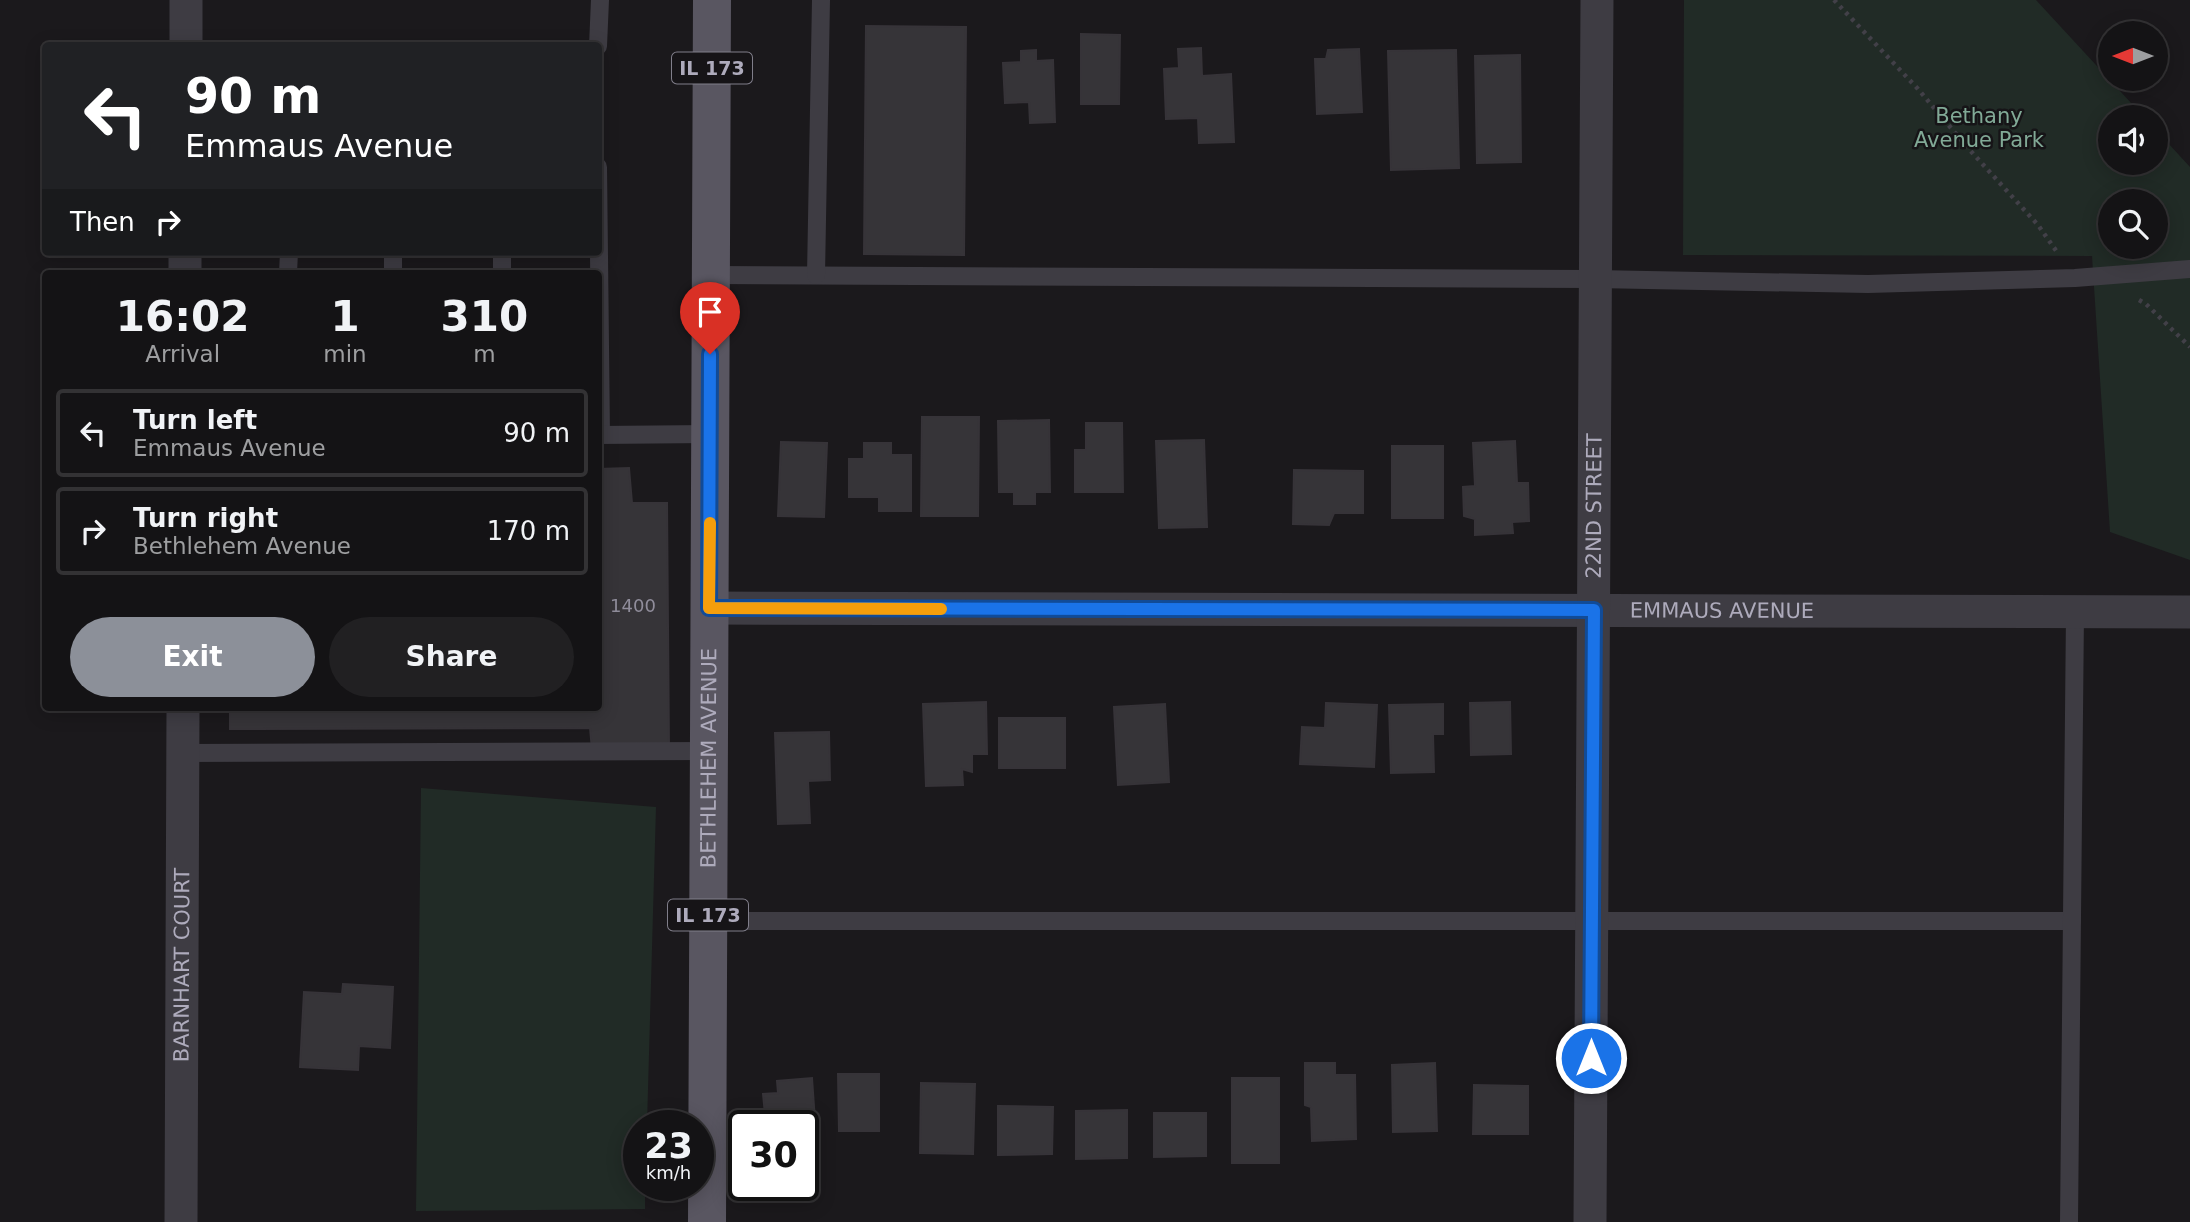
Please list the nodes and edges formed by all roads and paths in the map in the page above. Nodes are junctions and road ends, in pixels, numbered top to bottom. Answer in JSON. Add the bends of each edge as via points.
{"nodes":[{"id":1,"x":186,"y":0,"type":"edge"},
{"id":2,"x":600,"y":0,"type":"edge"},
{"id":3,"x":712,"y":0,"type":"edge"},
{"id":4,"x":821,"y":0,"type":"edge"},
{"id":5,"x":1597,"y":0,"type":"edge"},
{"id":6,"x":1834,"y":0,"type":"edge"},
{"id":7,"x":186,"y":42,"type":"edge"},
{"id":8,"x":598,"y":42,"type":"edge"},
{"id":9,"x":2190,"y":269,"type":"edge"},
{"id":10,"x":711,"y":275,"type":"junction"},
{"id":11,"x":816,"y":275,"type":"junction"},
{"id":12,"x":2075,"y":278,"type":"junction"},
{"id":13,"x":1595,"y":279,"type":"junction"},
{"id":14,"x":2136,"y":299,"type":"dead end"},
{"id":15,"x":2190,"y":347,"type":"edge"},
{"id":16,"x":710,"y":434,"type":"junction"},
{"id":17,"x":602,"y":435,"type":"edge"},
{"id":18,"x":709,"y":608,"type":"junction"},
{"id":19,"x":1594,"y":610,"type":"junction"},
{"id":20,"x":2075,"y":612,"type":"junction"},
{"id":21,"x":2190,"y":612,"type":"edge"},
{"id":22,"x":183,"y":711,"type":"edge"},
{"id":23,"x":709,"y":751,"type":"junction"},
{"id":24,"x":183,"y":753,"type":"junction"},
{"id":25,"x":708,"y":920,"type":"junction"},
{"id":26,"x":1592,"y":920,"type":"junction"},
{"id":27,"x":2072,"y":920,"type":"junction"},
{"id":28,"x":181,"y":1222,"type":"edge"},
{"id":29,"x":707,"y":1222,"type":"edge"},
{"id":30,"x":1590,"y":1222,"type":"edge"},
{"id":31,"x":2069,"y":1222,"type":"edge"}],
"edges":[{"from":1,"to":7,"type":"street"},
{"from":2,"to":8,"type":"lane"},
{"from":3,"to":10,"type":"main road","name":"BETHLEHEM AVENUE","number":"IL 173"},
{"from":4,"to":11,"type":"lane"},
{"from":5,"to":13,"type":"street","name":"22ND STREET"},
{"from":6,"to":12,"type":"path","via":[[2038,225]]},
{"from":9,"to":12,"type":"lane"},
{"from":10,"to":11,"type":"lane"},
{"from":10,"to":16,"type":"main road","name":"BETHLEHEM AVENUE","number":"IL 173"},
{"from":11,"to":13,"type":"lane"},
{"from":12,"to":13,"type":"lane","via":[[1868,284]]},
{"from":13,"to":19,"type":"street","name":"22ND STREET"},
{"from":14,"to":15,"type":"path"},
{"from":16,"to":17,"type":"lane"},
{"from":16,"to":18,"type":"main road","name":"BETHLEHEM AVENUE","number":"IL 173"},
{"from":18,"to":19,"type":"street","name":"EMMAUS AVENUE"},
{"from":18,"to":23,"type":"main road","name":"BETHLEHEM AVENUE","number":"IL 173"},
{"from":19,"to":20,"type":"street","name":"EMMAUS AVENUE"},
{"from":19,"to":26,"type":"street","name":"22ND STREET"},
{"from":20,"to":21,"type":"street","name":"EMMAUS AVENUE"},
{"from":20,"to":27,"type":"lane"},
{"from":22,"to":24,"type":"street","name":"BARNHART COURT"},
{"from":23,"to":24,"type":"lane"},
{"from":23,"to":25,"type":"main road","name":"BETHLEHEM AVENUE","number":"IL 173"},
{"from":24,"to":28,"type":"street","name":"BARNHART COURT"},
{"from":25,"to":26,"type":"lane"},
{"from":25,"to":29,"type":"main road","name":"BETHLEHEM AVENUE","number":"IL 173"},
{"from":26,"to":27,"type":"lane"},
{"from":26,"to":30,"type":"street","name":"22ND STREET"},
{"from":27,"to":31,"type":"lane"}]}
